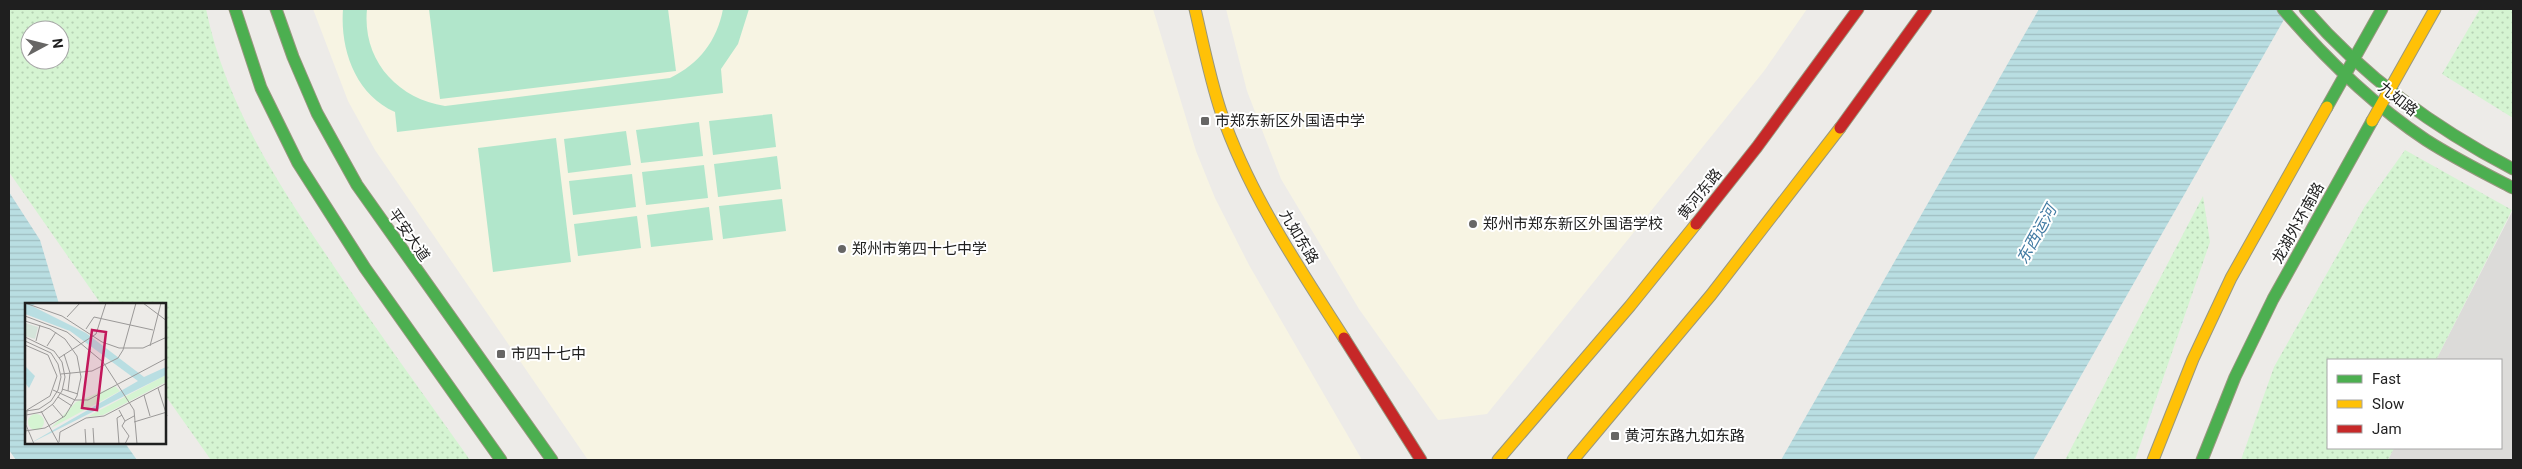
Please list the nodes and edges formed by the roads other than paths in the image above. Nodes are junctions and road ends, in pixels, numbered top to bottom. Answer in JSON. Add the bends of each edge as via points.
{"nodes":[{"id":1,"x":235,"y":9,"type":"edge"},
{"id":2,"x":276,"y":9,"type":"edge"},
{"id":3,"x":1195,"y":9,"type":"edge"},
{"id":4,"x":1858,"y":9,"type":"edge"},
{"id":5,"x":1926,"y":9,"type":"edge"},
{"id":6,"x":2283,"y":9,"type":"edge"},
{"id":7,"x":2305,"y":9,"type":"edge"},
{"id":8,"x":2382,"y":9,"type":"edge"},
{"id":9,"x":2435,"y":9,"type":"edge"},
{"id":10,"x":2353,"y":60,"type":"junction"},
{"id":11,"x":2345,"y":75,"type":"junction"},
{"id":12,"x":2390,"y":90,"type":"junction"},
{"id":13,"x":2381,"y":105,"type":"junction"},
{"id":14,"x":2513,"y":169,"type":"edge"},
{"id":15,"x":2513,"y":188,"type":"edge"},
{"id":16,"x":501,"y":460,"type":"edge"},
{"id":17,"x":552,"y":460,"type":"edge"},
{"id":18,"x":1422,"y":460,"type":"edge"},
{"id":19,"x":1498,"y":460,"type":"edge"},
{"id":20,"x":1572,"y":460,"type":"edge"},
{"id":21,"x":2153,"y":460,"type":"edge"},
{"id":22,"x":2202,"y":460,"type":"edge"}],
"edges":[{"from":1,"to":16,"type":"main road","via":[[259,79],[303,172],[345,239]]},
{"from":2,"to":17,"type":"main road","name":"平安大道","via":[[316,114],[357,185]]},
{"from":3,"to":18,"type":"main road","name":"九如东路","via":[[1222,113],[1252,186],[1272,224]]},
{"from":4,"to":19,"type":"main road","name":"黄河东路","via":[[1757,147],[1630,306]]},
{"from":5,"to":20,"type":"main road","via":[[1856,110],[1801,181],[1673,342]]},
{"from":6,"to":11,"type":"main road","name":"九如路","via":[[2308,40]]},
{"from":7,"to":10,"type":"main road","name":"九如路"},
{"from":8,"to":10,"type":"main road","name":"龙湖外环南路"},
{"from":9,"to":12,"type":"main road","name":"龙湖外环南路"},
{"from":10,"to":11,"type":"main road","name":"龙湖外环南路"},
{"from":10,"to":12,"type":"main road","name":"九如路"},
{"from":11,"to":13,"type":"main road","name":"九如路"},
{"from":11,"to":21,"type":"main road","name":"龙湖外环南路","via":[[2231,278],[2193,359]]},
{"from":12,"to":13,"type":"main road","name":"龙湖外环南路"},
{"from":12,"to":14,"type":"main road","name":"九如路","via":[[2435,126]]},
{"from":13,"to":15,"type":"main road","name":"九如路","via":[[2426,140]]},
{"from":13,"to":22,"type":"main road","name":"龙湖外环南路","via":[[2273,299],[2235,378]]}]}
